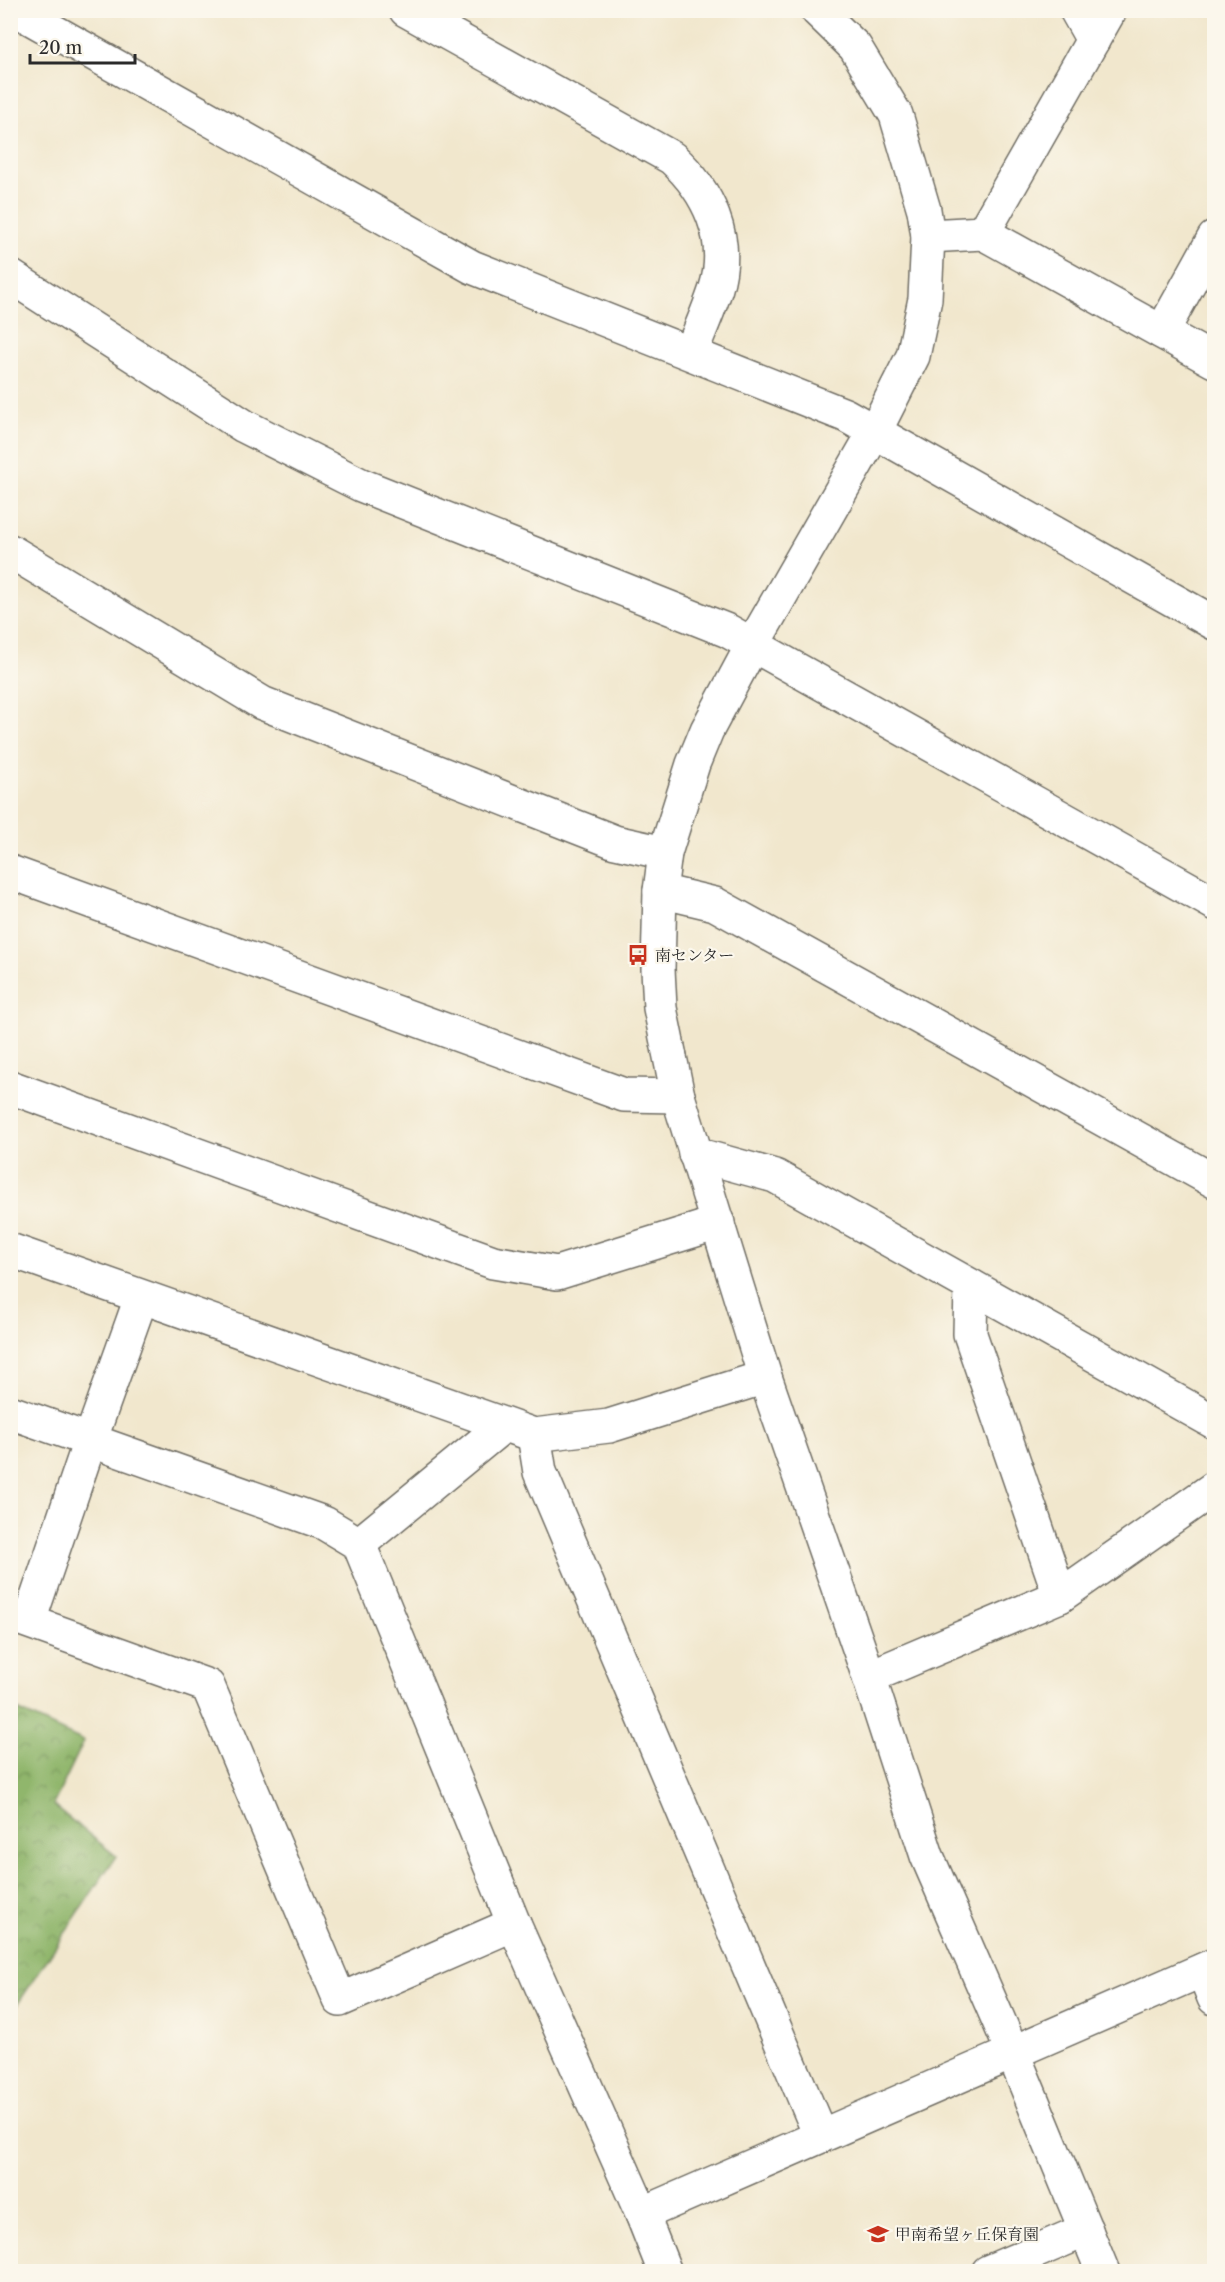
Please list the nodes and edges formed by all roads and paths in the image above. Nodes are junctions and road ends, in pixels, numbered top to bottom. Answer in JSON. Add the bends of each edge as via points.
{"nodes":[{"id":1,"x":16,"y":10,"type":"edge"},
{"id":2,"x":406,"y":10,"type":"edge"},
{"id":3,"x":817,"y":10,"type":"edge"},
{"id":4,"x":1076,"y":10,"type":"edge"},
{"id":5,"x":1110,"y":10,"type":"edge"},
{"id":6,"x":1094,"y":40,"type":"junction"},
{"id":7,"x":983,"y":233,"type":"junction"},
{"id":8,"x":928,"y":236,"type":"junction"},
{"id":9,"x":1215,"y":237,"type":"edge"},
{"id":10,"x":10,"y":276,"type":"edge"},
{"id":11,"x":1162,"y":332,"type":"junction"},
{"id":12,"x":691,"y":353,"type":"junction"},
{"id":13,"x":1215,"y":362,"type":"edge"},
{"id":14,"x":874,"y":433,"type":"junction"},
{"id":15,"x":10,"y":551,"type":"edge"},
{"id":16,"x":1215,"y":623,"type":"edge"},
{"id":17,"x":753,"y":644,"type":"junction"},
{"id":18,"x":665,"y":853,"type":"junction"},
{"id":19,"x":10,"y":872,"type":"edge"},
{"id":20,"x":660,"y":891,"type":"junction"},
{"id":21,"x":1215,"y":903,"type":"edge"},
{"id":22,"x":10,"y":1087,"type":"edge"},
{"id":23,"x":678,"y":1096,"type":"junction"},
{"id":24,"x":695,"y":1154,"type":"junction"},
{"id":25,"x":1215,"y":1181,"type":"edge"},
{"id":26,"x":718,"y":1223,"type":"junction"},
{"id":27,"x":10,"y":1250,"type":"edge"},
{"id":28,"x":971,"y":1286,"type":"junction"},
{"id":29,"x":141,"y":1298,"type":"junction"},
{"id":30,"x":765,"y":1377,"type":"junction"},
{"id":31,"x":10,"y":1412,"type":"edge"},
{"id":32,"x":1215,"y":1422,"type":"edge"},
{"id":33,"x":519,"y":1430,"type":"junction"},
{"id":34,"x":90,"y":1441,"type":"junction"},
{"id":35,"x":1215,"y":1488,"type":"edge"},
{"id":36,"x":359,"y":1544,"type":"junction"},
{"id":37,"x":1060,"y":1596,"type":"junction"},
{"id":38,"x":20,"y":1618,"type":"edge"},
{"id":39,"x":869,"y":1677,"type":"junction"},
{"id":40,"x":514,"y":1924,"type":"junction"},
{"id":41,"x":1211,"y":1978,"type":"edge"},
{"id":42,"x":1012,"y":2051,"type":"junction"},
{"id":43,"x":820,"y":2135,"type":"junction"},
{"id":44,"x":642,"y":2214,"type":"junction"},
{"id":45,"x":1086,"y":2230,"type":"junction"},
{"id":46,"x":665,"y":2271,"type":"edge"},
{"id":47,"x":988,"y":2271,"type":"edge"},
{"id":48,"x":1103,"y":2271,"type":"edge"}],
"edges":[{"from":1,"to":12,"type":"street","via":[[472,267]]},
{"from":2,"to":12,"type":"street","via":[[672,158],[688,173],[710,205],[718,228],[720,254],[717,285]]},
{"from":3,"to":8,"type":"street","via":[[855,47],[896,115]]},
{"from":4,"to":6,"type":"street"},
{"from":5,"to":6,"type":"street"},
{"from":6,"to":7,"type":"street"},
{"from":7,"to":8,"type":"street"},
{"from":7,"to":11,"type":"street"},
{"from":8,"to":14,"type":"street","via":[[925,299],[913,356]]},
{"from":9,"to":11,"type":"street"},
{"from":10,"to":17,"type":"street","via":[[244,426],[361,485],[728,630]]},
{"from":11,"to":13,"type":"street"},
{"from":12,"to":14,"type":"street","via":[[845,415]]},
{"from":14,"to":16,"type":"street"},
{"from":14,"to":17,"type":"street"},
{"from":15,"to":18,"type":"street","via":[[262,703],[615,842]]},
{"from":17,"to":18,"type":"street","via":[[707,730]]},
{"from":17,"to":21,"type":"street"},
{"from":18,"to":20,"type":"street"},
{"from":19,"to":23,"type":"street","via":[[624,1095]]},
{"from":20,"to":23,"type":"street","via":[[660,1008]]},
{"from":20,"to":25,"type":"street","via":[[715,904]]},
{"from":22,"to":26,"type":"street","via":[[493,1262],[557,1273]]},
{"from":23,"to":24,"type":"street"},
{"from":24,"to":26,"type":"street"},
{"from":24,"to":28,"type":"street","via":[[775,1176]]},
{"from":26,"to":30,"type":"street"},
{"from":27,"to":29,"type":"street"},
{"from":28,"to":32,"type":"street"},
{"from":28,"to":37,"type":"street","via":[[970,1334]]},
{"from":29,"to":33,"type":"street"},
{"from":29,"to":34,"type":"street"},
{"from":30,"to":33,"type":"street","via":[[609,1426]]},
{"from":30,"to":39,"type":"street"},
{"from":31,"to":34,"type":"street"},
{"from":33,"to":36,"type":"street"},
{"from":33,"to":43,"type":"street"},
{"from":34,"to":36,"type":"street","via":[[324,1523]]},
{"from":34,"to":38,"type":"street"},
{"from":35,"to":37,"type":"street"},
{"from":36,"to":40,"type":"street"},
{"from":37,"to":39,"type":"street"},
{"from":38,"to":40,"type":"street","via":[[208,1686],[340,2000]]},
{"from":39,"to":42,"type":"street","via":[[927,1856]]},
{"from":40,"to":44,"type":"street"},
{"from":41,"to":42,"type":"street"},
{"from":42,"to":43,"type":"street"},
{"from":42,"to":45,"type":"street"},
{"from":43,"to":44,"type":"street"},
{"from":44,"to":46,"type":"street"},
{"from":45,"to":47,"type":"street"},
{"from":45,"to":48,"type":"street"}]}
